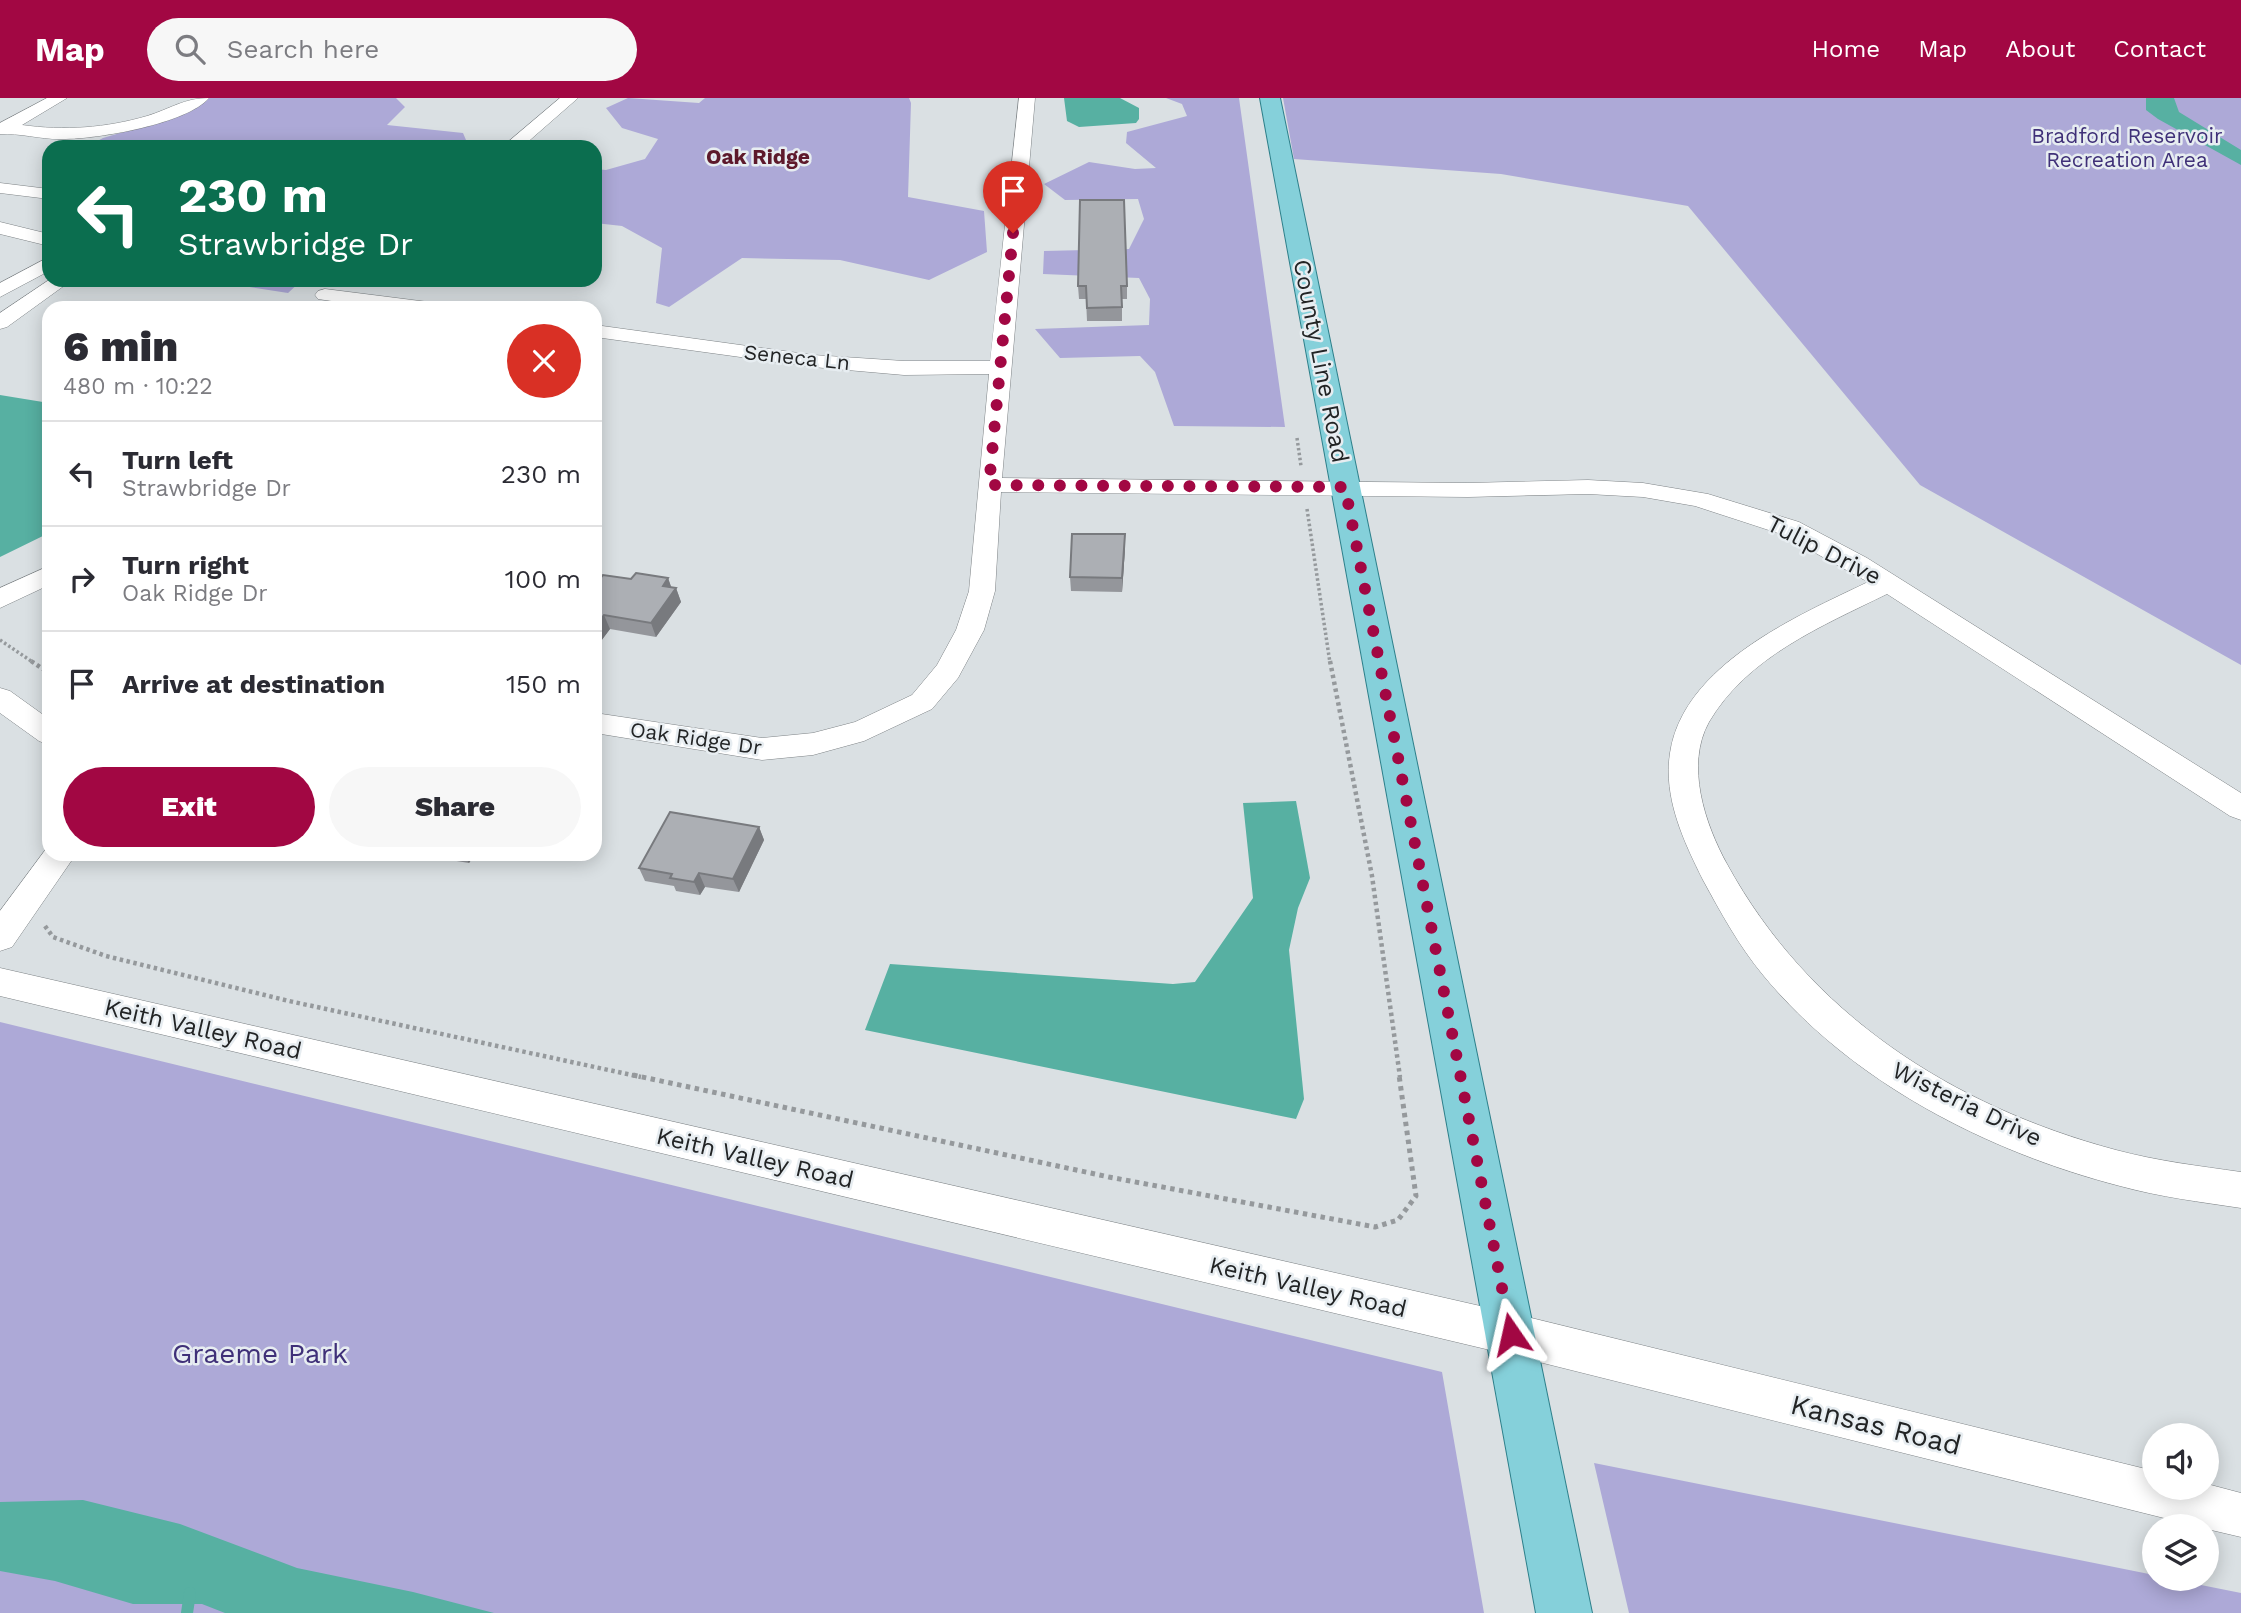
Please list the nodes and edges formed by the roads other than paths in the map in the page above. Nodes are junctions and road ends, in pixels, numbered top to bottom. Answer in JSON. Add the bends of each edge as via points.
{"nodes":[{"id":1,"x":59,"y":98,"type":"edge"},
{"id":2,"x":201,"y":98,"type":"edge"},
{"id":3,"x":570,"y":98,"type":"edge"},
{"id":4,"x":1027,"y":98,"type":"edge"},
{"id":5,"x":1270,"y":98,"type":"edge"},
{"id":6,"x":2,"y":129,"type":"edge"},
{"id":7,"x":519,"y":140,"type":"edge"},
{"id":8,"x":0,"y":188,"type":"edge"},
{"id":9,"x":42,"y":193,"type":"edge"},
{"id":10,"x":0,"y":229,"type":"edge"},
{"id":11,"x":42,"y":238,"type":"edge"},
{"id":12,"x":42,"y":267,"type":"edge"},
{"id":13,"x":0,"y":275,"type":"edge"},
{"id":14,"x":22,"y":278,"type":"junction"},
{"id":15,"x":52,"y":287,"type":"edge"},
{"id":16,"x":335,"y":287,"type":"edge"},
{"id":17,"x":0,"y":291,"type":"edge"},
{"id":18,"x":318,"y":301,"type":"edge"},
{"id":19,"x":0,"y":323,"type":"edge"},
{"id":20,"x":602,"y":332,"type":"edge"},
{"id":21,"x":1000,"y":367,"type":"junction"},
{"id":22,"x":989,"y":485,"type":"junction"},
{"id":23,"x":1325,"y":487,"type":"junction"},
{"id":24,"x":42,"y":578,"type":"edge"},
{"id":25,"x":1888,"y":583,"type":"junction"},
{"id":26,"x":0,"y":599,"type":"edge"},
{"id":27,"x":0,"y":698,"type":"edge"},
{"id":28,"x":602,"y":724,"type":"edge"},
{"id":29,"x":42,"y":729,"type":"edge"},
{"id":30,"x":2241,"y":808,"type":"edge"},
{"id":31,"x":55,"y":861,"type":"edge"},
{"id":32,"x":0,"y":937,"type":"edge"},
{"id":33,"x":0,"y":982,"type":"edge"},
{"id":34,"x":2241,"y":1190,"type":"edge"},
{"id":35,"x":1511,"y":1334,"type":"junction"},
{"id":36,"x":2241,"y":1515,"type":"edge"},
{"id":37,"x":1564,"y":1613,"type":"edge"}],
"edges":[{"from":1,"to":6,"type":"street"},
{"from":2,"to":6,"type":"street","via":[[178,112],[121,126],[68,134]]},
{"from":3,"to":7,"type":"street"},
{"from":4,"to":21,"type":"street","name":"Oak Ridge Dr"},
{"from":5,"to":23,"type":"main road","name":"County Line Road"},
{"from":8,"to":9,"type":"street"},
{"from":10,"to":11,"type":"street"},
{"from":12,"to":14,"type":"street"},
{"from":13,"to":14,"type":"street"},
{"from":14,"to":17,"type":"street"},
{"from":15,"to":19,"type":"street"},
{"from":16,"to":18,"type":"street"},
{"from":20,"to":21,"type":"street","name":"Seneca Ln","via":[[813,361],[904,368]]},
{"from":21,"to":22,"type":"street","name":"Oak Ridge Dr"},
{"from":22,"to":23,"type":"street","name":"Tulip Drive"},
{"from":22,"to":28,"type":"street","name":"Oak Ridge Dr","via":[[982,591],[970,631],[948,671],[922,702],[864,730],[813,744],[762,749]]},
{"from":23,"to":25,"type":"street","name":"Tulip Drive","via":[[1588,487],[1671,494],[1790,528]]},
{"from":23,"to":35,"type":"main road","name":"County Line Road"},
{"from":24,"to":26,"type":"street"},
{"from":25,"to":30,"type":"street","name":"Tulip Drive"},
{"from":25,"to":34,"type":"street","name":"Wisteria Drive","via":[[1786,635],[1737,671],[1693,725],[1686,748],[1689,809],[1723,892],[1759,949],[1814,1008],[1885,1065],[1924,1088],[2032,1139],[2103,1163]]},
{"from":27,"to":29,"type":"street"},
{"from":31,"to":32,"type":"street"},
{"from":33,"to":35,"type":"street","name":"Keith Valley Road"},
{"from":35,"to":36,"type":"street","name":"Kansas Road"},
{"from":35,"to":37,"type":"main road","name":"County Line Road"}]}
